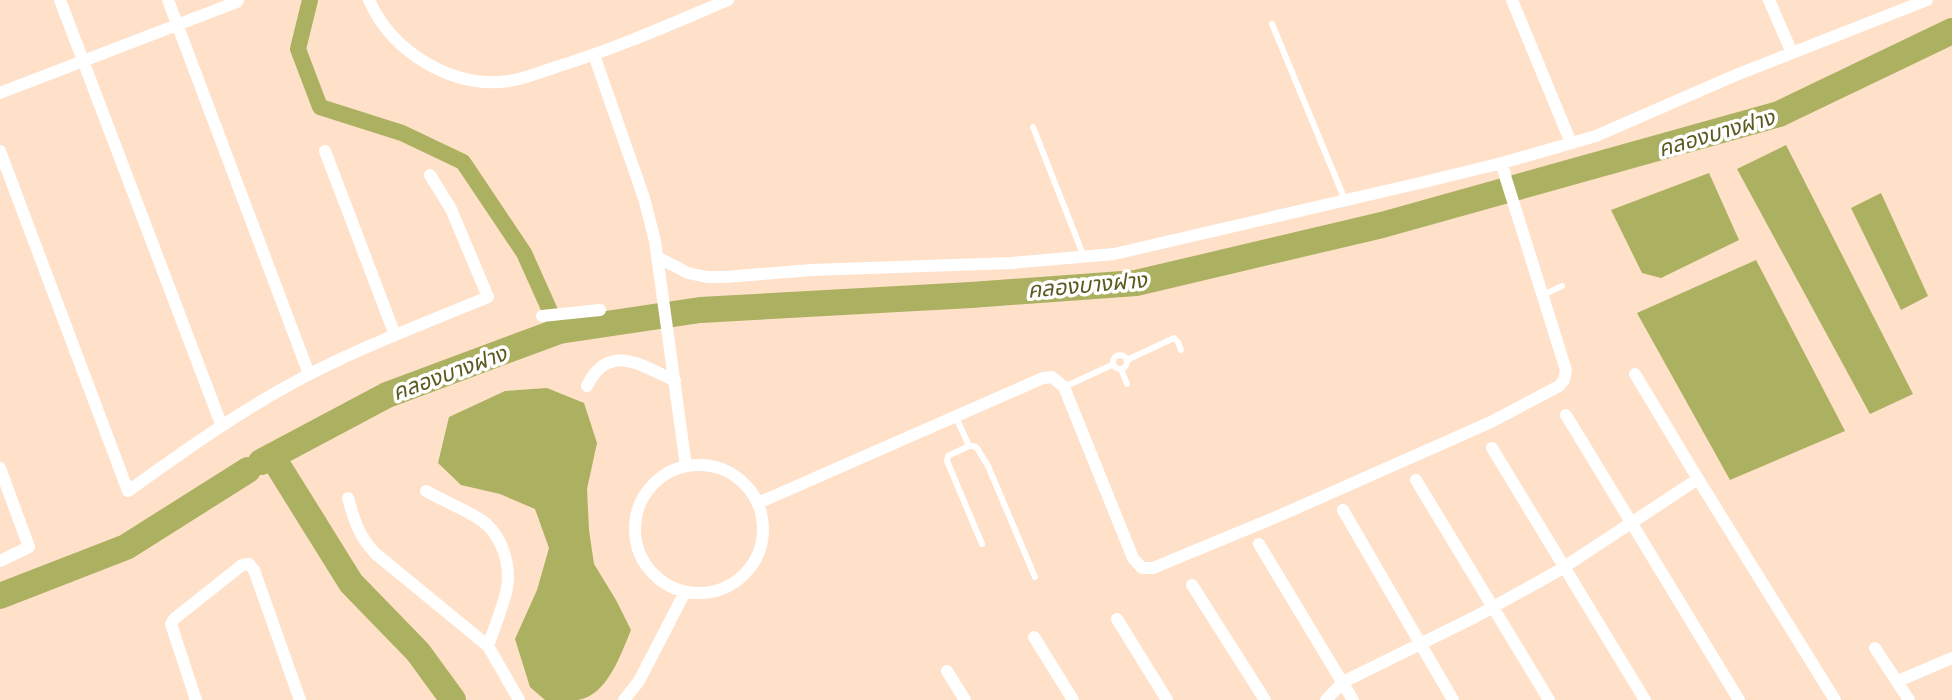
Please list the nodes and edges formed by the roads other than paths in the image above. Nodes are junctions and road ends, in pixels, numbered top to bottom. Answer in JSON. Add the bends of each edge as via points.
{"nodes":[{"id":1,"x":60,"y":0,"type":"edge"},
{"id":2,"x":168,"y":0,"type":"edge"},
{"id":3,"x":238,"y":0,"type":"edge"},
{"id":4,"x":369,"y":0,"type":"edge"},
{"id":5,"x":728,"y":0,"type":"edge"},
{"id":6,"x":1512,"y":0,"type":"edge"},
{"id":7,"x":1769,"y":0,"type":"edge"},
{"id":8,"x":1927,"y":0,"type":"edge"},
{"id":9,"x":1272,"y":24,"type":"dead end"},
{"id":10,"x":177,"y":26,"type":"junction"},
{"id":11,"x":1792,"y":53,"type":"junction"},
{"id":12,"x":594,"y":55,"type":"junction"},
{"id":13,"x":83,"y":61,"type":"junction"},
{"id":14,"x":0,"y":93,"type":"edge"},
{"id":15,"x":1033,"y":127,"type":"dead end"},
{"id":16,"x":1571,"y":143,"type":"junction"},
{"id":17,"x":0,"y":151,"type":"edge"},
{"id":18,"x":325,"y":151,"type":"dead end"},
{"id":19,"x":1502,"y":163,"type":"junction"},
{"id":20,"x":430,"y":175,"type":"dead end"},
{"id":21,"x":1345,"y":200,"type":"junction"},
{"id":22,"x":657,"y":257,"type":"junction"},
{"id":23,"x":1084,"y":257,"type":"junction"},
{"id":24,"x":1562,"y":286,"type":"dead end"},
{"id":25,"x":1543,"y":295,"type":"junction"},
{"id":26,"x":600,"y":310,"type":"dead end"},
{"id":27,"x":542,"y":316,"type":"dead end"},
{"id":28,"x":395,"y":335,"type":"junction"},
{"id":29,"x":1181,"y":350,"type":"dead end"},
{"id":30,"x":1127,"y":360,"type":"junction"},
{"id":31,"x":1112,"y":365,"type":"junction"},
{"id":32,"x":1121,"y":369,"type":"junction"},
{"id":33,"x":309,"y":374,"type":"junction"},
{"id":34,"x":1635,"y":374,"type":"dead end"},
{"id":35,"x":675,"y":381,"type":"junction"},
{"id":36,"x":1127,"y":384,"type":"dead end"},
{"id":37,"x":587,"y":386,"type":"dead end"},
{"id":38,"x":1064,"y":387,"type":"junction"},
{"id":39,"x":1566,"y":415,"type":"dead end"},
{"id":40,"x":956,"y":417,"type":"junction"},
{"id":41,"x":221,"y":424,"type":"junction"},
{"id":42,"x":969,"y":446,"type":"junction"},
{"id":43,"x":1492,"y":448,"type":"dead end"},
{"id":44,"x":686,"y":466,"type":"junction"},
{"id":45,"x":0,"y":468,"type":"edge"},
{"id":46,"x":1698,"y":479,"type":"junction"},
{"id":47,"x":1416,"y":480,"type":"dead end"},
{"id":48,"x":426,"y":491,"type":"dead end"},
{"id":49,"x":348,"y":498,"type":"dead end"},
{"id":50,"x":758,"y":503,"type":"junction"},
{"id":51,"x":1343,"y":510,"type":"dead end"},
{"id":52,"x":1632,"y":523,"type":"junction"},
{"id":53,"x":982,"y":544,"type":"dead end"},
{"id":54,"x":1259,"y":544,"type":"dead end"},
{"id":55,"x":0,"y":561,"type":"edge"},
{"id":56,"x":1564,"y":567,"type":"junction"},
{"id":57,"x":1035,"y":577,"type":"dead end"},
{"id":58,"x":1192,"y":585,"type":"dead end"},
{"id":59,"x":685,"y":592,"type":"junction"},
{"id":60,"x":1493,"y":607,"type":"junction"},
{"id":61,"x":1117,"y":619,"type":"dead end"},
{"id":62,"x":1034,"y":637,"type":"dead end"},
{"id":63,"x":1421,"y":644,"type":"junction"},
{"id":64,"x":488,"y":646,"type":"junction"},
{"id":65,"x":1875,"y":648,"type":"dead end"},
{"id":66,"x":1952,"y":658,"type":"edge"},
{"id":67,"x":947,"y":671,"type":"dead end"},
{"id":68,"x":1898,"y":681,"type":"junction"},
{"id":69,"x":1343,"y":682,"type":"junction"},
{"id":70,"x":196,"y":700,"type":"edge"},
{"id":71,"x":300,"y":700,"type":"edge"},
{"id":72,"x":519,"y":700,"type":"edge"},
{"id":73,"x":624,"y":700,"type":"edge"},
{"id":74,"x":965,"y":700,"type":"edge"},
{"id":75,"x":1073,"y":700,"type":"edge"},
{"id":76,"x":1167,"y":700,"type":"edge"},
{"id":77,"x":1265,"y":700,"type":"edge"},
{"id":78,"x":1326,"y":700,"type":"edge"},
{"id":79,"x":1353,"y":700,"type":"edge"},
{"id":80,"x":1453,"y":700,"type":"edge"},
{"id":81,"x":1549,"y":700,"type":"edge"},
{"id":82,"x":1645,"y":700,"type":"edge"},
{"id":83,"x":1739,"y":700,"type":"edge"},
{"id":84,"x":1835,"y":700,"type":"edge"},
{"id":85,"x":1909,"y":700,"type":"edge"}],
"edges":[{"from":1,"to":13,"type":"street"},
{"from":2,"to":10,"type":"street"},
{"from":3,"to":10,"type":"street"},
{"from":4,"to":12,"type":"street","via":[[396,39],[420,59],[470,81],[509,81]]},
{"from":5,"to":12,"type":"street"},
{"from":6,"to":16,"type":"street"},
{"from":7,"to":11,"type":"street"},
{"from":8,"to":11,"type":"street"},
{"from":9,"to":21,"type":"lane"},
{"from":10,"to":13,"type":"street"},
{"from":10,"to":33,"type":"street"},
{"from":11,"to":16,"type":"street"},
{"from":12,"to":22,"type":"street","via":[[644,198]]},
{"from":13,"to":14,"type":"street"},
{"from":13,"to":41,"type":"street"},
{"from":15,"to":23,"type":"lane"},
{"from":16,"to":19,"type":"street"},
{"from":17,"to":41,"type":"street","via":[[128,491]]},
{"from":18,"to":28,"type":"street"},
{"from":19,"to":21,"type":"street"},
{"from":19,"to":25,"type":"street"},
{"from":20,"to":28,"type":"street","via":[[451,209],[488,297]]},
{"from":21,"to":23,"type":"street"},
{"from":22,"to":23,"type":"street","via":[[707,277]]},
{"from":22,"to":35,"type":"street"},
{"from":24,"to":25,"type":"lane"},
{"from":25,"to":38,"type":"street","via":[[1566,370],[1559,386],[1491,422],[1153,568],[1142,568],[1133,558]]},
{"from":26,"to":27,"type":"street"},
{"from":28,"to":33,"type":"street"},
{"from":29,"to":30,"type":"lane","via":[[1174,338]]},
{"from":30,"to":31,"type":"lane","via":[[1116,355]]},
{"from":30,"to":32,"type":"lane"},
{"from":31,"to":32,"type":"lane"},
{"from":31,"to":38,"type":"lane"},
{"from":32,"to":36,"type":"lane"},
{"from":33,"to":41,"type":"street"},
{"from":34,"to":46,"type":"street"},
{"from":35,"to":37,"type":"street","via":[[624,360],[601,365]]},
{"from":35,"to":44,"type":"street"},
{"from":38,"to":40,"type":"street","via":[[1052,377],[1043,378]]},
{"from":39,"to":52,"type":"street"},
{"from":40,"to":42,"type":"lane"},
{"from":40,"to":50,"type":"street"},
{"from":42,"to":53,"type":"lane","via":[[947,461]]},
{"from":42,"to":57,"type":"lane","via":[[977,448],[988,466]]},
{"from":43,"to":56,"type":"street"},
{"from":44,"to":50,"type":"street","via":[[729,472]]},
{"from":44,"to":59,"type":"street","via":[[653,484],[636,519],[641,557],[667,585]]},
{"from":45,"to":55,"type":"street","via":[[29,547]]},
{"from":46,"to":52,"type":"street"},
{"from":46,"to":84,"type":"street"},
{"from":47,"to":60,"type":"street"},
{"from":48,"to":64,"type":"street","via":[[482,521],[500,541],[506,591]]},
{"from":49,"to":64,"type":"street","via":[[364,542]]},
{"from":50,"to":59,"type":"street","via":[[762,543],[742,578],[705,594]]},
{"from":51,"to":63,"type":"street"},
{"from":52,"to":56,"type":"street"},
{"from":52,"to":83,"type":"street"},
{"from":54,"to":69,"type":"street"},
{"from":56,"to":60,"type":"street"},
{"from":56,"to":82,"type":"street"},
{"from":58,"to":77,"type":"street"},
{"from":59,"to":73,"type":"street"},
{"from":60,"to":63,"type":"street"},
{"from":60,"to":81,"type":"street"},
{"from":61,"to":76,"type":"street"},
{"from":62,"to":75,"type":"street"},
{"from":63,"to":69,"type":"street"},
{"from":63,"to":80,"type":"street"},
{"from":64,"to":72,"type":"street"},
{"from":65,"to":68,"type":"street"},
{"from":66,"to":68,"type":"street"},
{"from":67,"to":74,"type":"street"},
{"from":68,"to":85,"type":"street"},
{"from":69,"to":78,"type":"street"},
{"from":69,"to":79,"type":"street"},
{"from":70,"to":71,"type":"street","via":[[171,624],[249,564]]}]}
